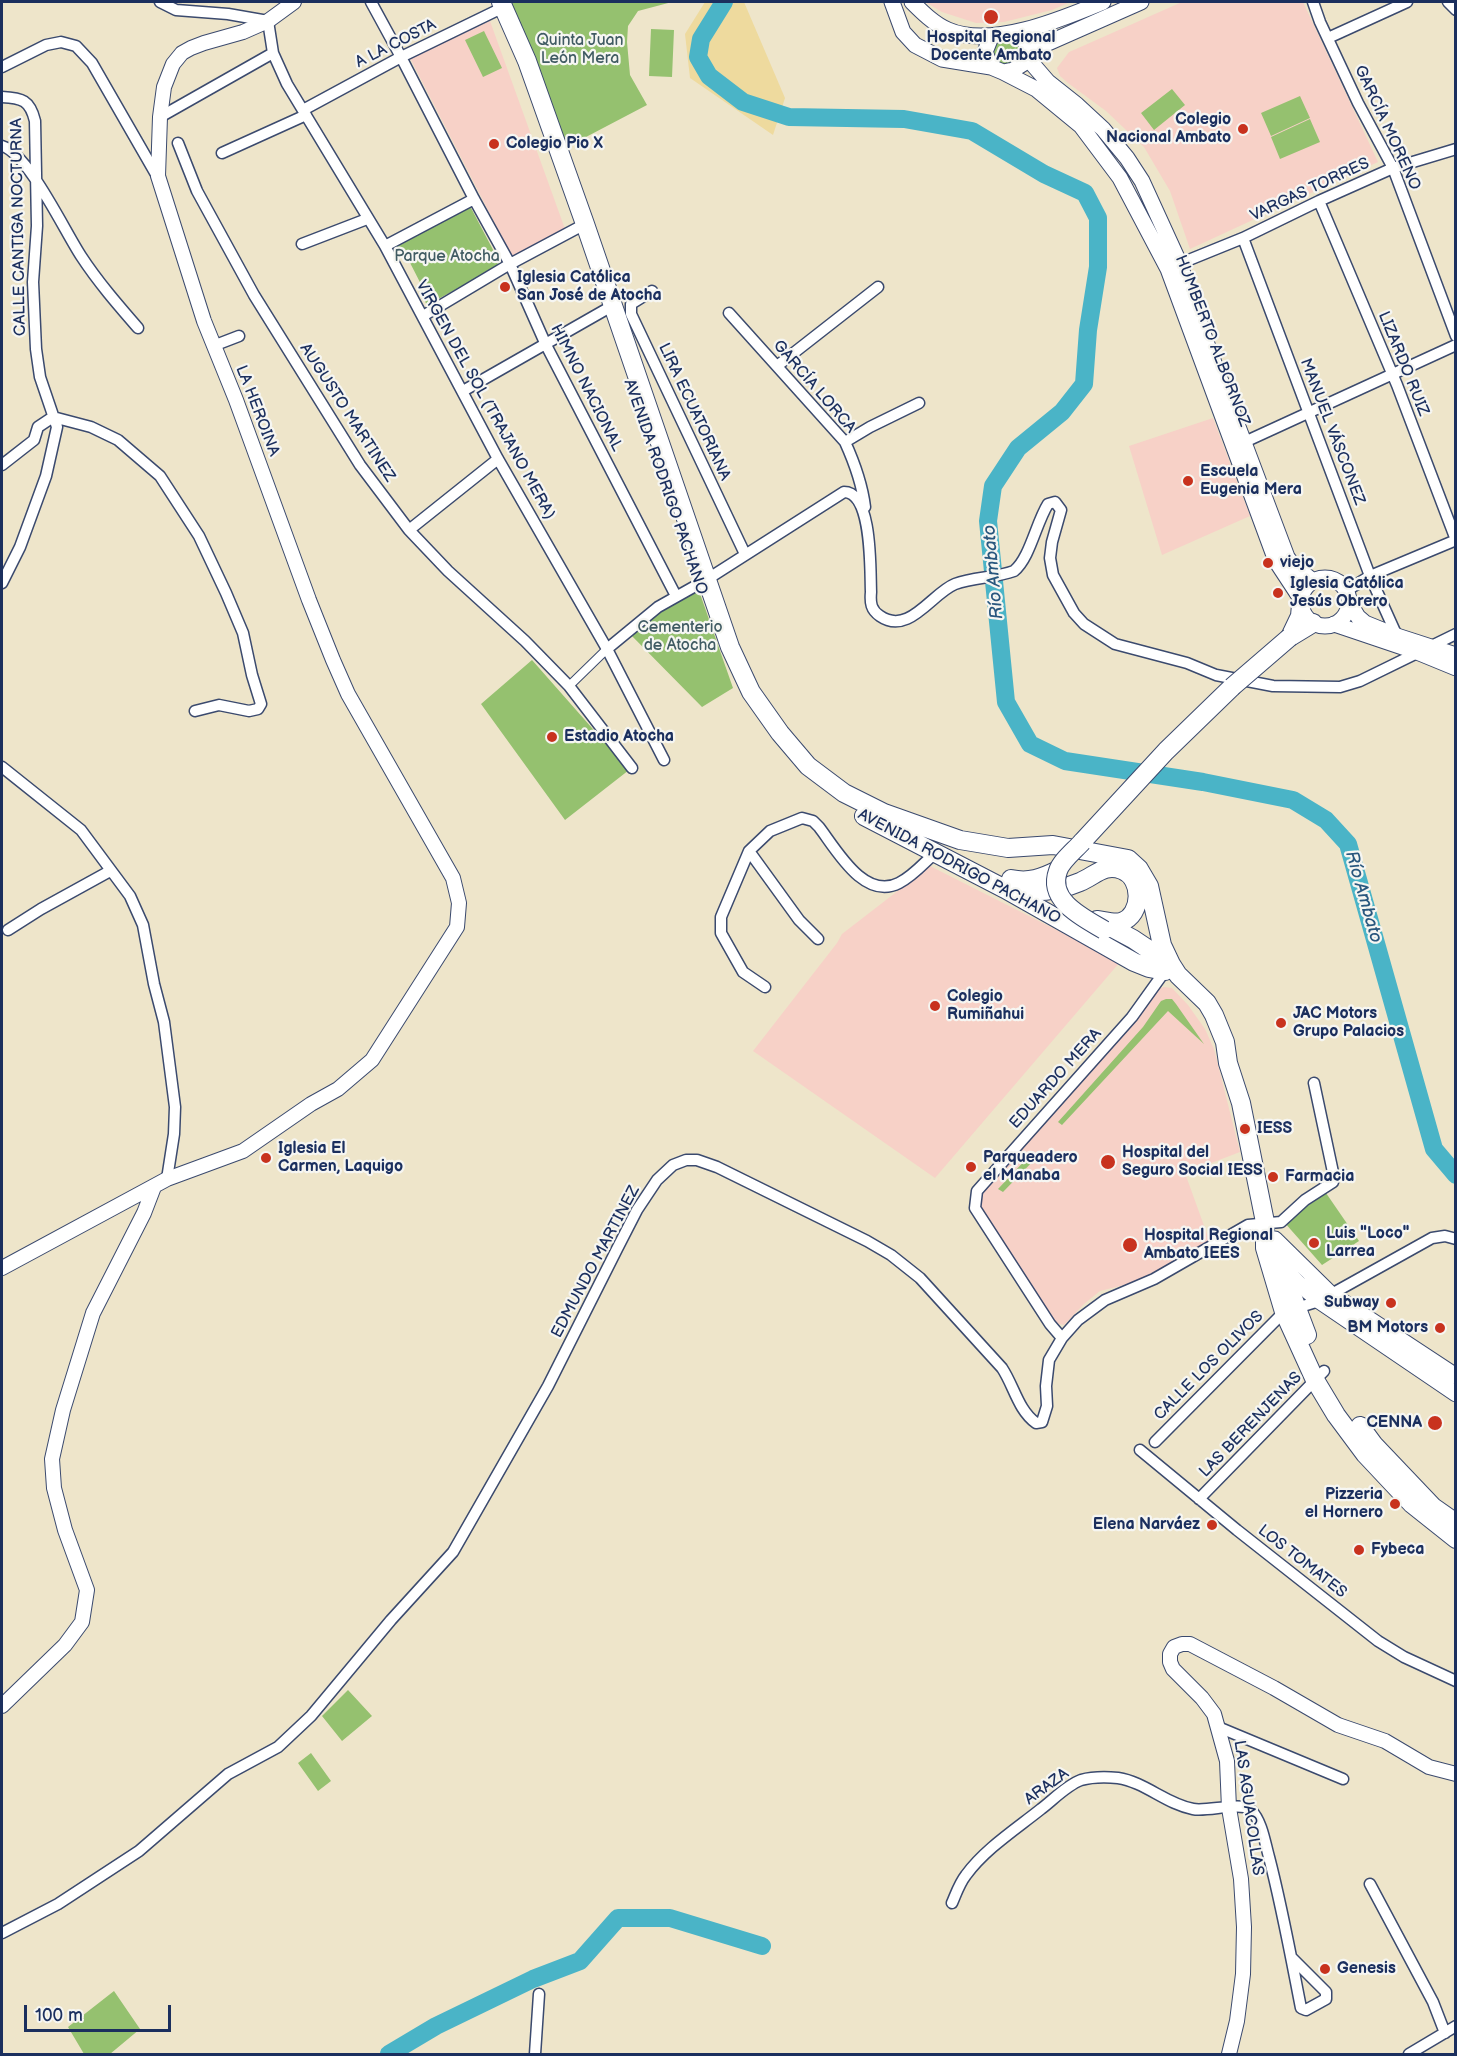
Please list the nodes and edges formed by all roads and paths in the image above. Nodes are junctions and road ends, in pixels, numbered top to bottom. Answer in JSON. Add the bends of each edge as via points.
{"nodes":[{"id":1,"x":160,"y":2,"type":"edge"},
{"id":2,"x":294,"y":2,"type":"edge"},
{"id":3,"x":371,"y":2,"type":"edge"},
{"id":4,"x":892,"y":2,"type":"edge"},
{"id":5,"x":912,"y":2,"type":"edge"},
{"id":6,"x":1103,"y":2,"type":"edge"},
{"id":7,"x":1141,"y":2,"type":"edge"},
{"id":8,"x":1313,"y":2,"type":"edge"},
{"id":9,"x":1407,"y":2,"type":"edge"},
{"id":10,"x":1448,"y":2,"type":"edge"},
{"id":11,"x":499,"y":5,"type":"edge"},
{"id":12,"x":1455,"y":10,"type":"edge"},
{"id":13,"x":268,"y":21,"type":"junction"},
{"id":14,"x":1018,"y":33,"type":"junction"},
{"id":15,"x":991,"y":37,"type":"junction"},
{"id":16,"x":1328,"y":38,"type":"junction"},
{"id":17,"x":273,"y":53,"type":"junction"},
{"id":18,"x":1030,"y":56,"type":"junction"},
{"id":19,"x":401,"y":57,"type":"junction"},
{"id":20,"x":2,"y":67,"type":"edge"},
{"id":21,"x":997,"y":70,"type":"junction"},
{"id":22,"x":2,"y":97,"type":"edge"},
{"id":23,"x":305,"y":112,"type":"junction"},
{"id":24,"x":160,"y":117,"type":"junction"},
{"id":25,"x":178,"y":143,"type":"dead end"},
{"id":26,"x":2,"y":146,"type":"edge"},
{"id":27,"x":1455,"y":149,"type":"edge"},
{"id":28,"x":222,"y":153,"type":"dead end"},
{"id":29,"x":1393,"y":168,"type":"junction"},
{"id":30,"x":158,"y":176,"type":"junction"},
{"id":31,"x":36,"y":180,"type":"junction"},
{"id":32,"x":474,"y":199,"type":"junction"},
{"id":33,"x":1319,"y":201,"type":"junction"},
{"id":34,"x":367,"y":219,"type":"junction"},
{"id":35,"x":581,"y":225,"type":"junction"},
{"id":36,"x":1243,"y":238,"type":"junction"},
{"id":37,"x":302,"y":244,"type":"dead end"},
{"id":38,"x":385,"y":246,"type":"junction"},
{"id":39,"x":510,"y":264,"type":"junction"},
{"id":40,"x":1174,"y":266,"type":"junction"},
{"id":41,"x":878,"y":287,"type":"dead end"},
{"id":42,"x":652,"y":291,"type":"dead end"},
{"id":43,"x":609,"y":309,"type":"junction"},
{"id":44,"x":729,"y":313,"type":"dead end"},
{"id":45,"x":423,"y":316,"type":"junction"},
{"id":46,"x":138,"y":328,"type":"dead end"},
{"id":47,"x":239,"y":336,"type":"dead end"},
{"id":48,"x":1455,"y":336,"type":"edge"},
{"id":49,"x":546,"y":345,"type":"junction"},
{"id":50,"x":1455,"y":345,"type":"edge"},
{"id":51,"x":213,"y":346,"type":"junction"},
{"id":52,"x":777,"y":366,"type":"junction"},
{"id":53,"x":1392,"y":374,"type":"junction"},
{"id":54,"x":463,"y":391,"type":"junction"},
{"id":55,"x":919,"y":403,"type":"dead end"},
{"id":56,"x":1308,"y":413,"type":"junction"},
{"id":57,"x":53,"y":417,"type":"junction"},
{"id":58,"x":845,"y":442,"type":"junction"},
{"id":59,"x":1238,"y":444,"type":"junction"},
{"id":60,"x":498,"y":459,"type":"junction"},
{"id":61,"x":2,"y":465,"type":"edge"},
{"id":62,"x":868,"y":525,"type":"junction"},
{"id":63,"x":410,"y":530,"type":"junction"},
{"id":64,"x":1455,"y":540,"type":"edge"},
{"id":65,"x":745,"y":555,"type":"junction"},
{"id":66,"x":1370,"y":576,"type":"junction"},
{"id":67,"x":1313,"y":580,"type":"junction"},
{"id":68,"x":702,"y":582,"type":"junction"},
{"id":69,"x":2,"y":583,"type":"edge"},
{"id":70,"x":676,"y":596,"type":"junction"},
{"id":71,"x":1348,"y":596,"type":"junction"},
{"id":72,"x":1301,"y":602,"type":"junction"},
{"id":73,"x":1313,"y":623,"type":"junction"},
{"id":74,"x":1334,"y":624,"type":"junction"},
{"id":75,"x":1455,"y":634,"type":"edge"},
{"id":76,"x":1397,"y":636,"type":"junction"},
{"id":77,"x":1290,"y":637,"type":"junction"},
{"id":78,"x":607,"y":649,"type":"junction"},
{"id":79,"x":1424,"y":649,"type":"junction"},
{"id":80,"x":1455,"y":655,"type":"edge"},
{"id":81,"x":1455,"y":668,"type":"edge"},
{"id":82,"x":569,"y":686,"type":"junction"},
{"id":83,"x":195,"y":711,"type":"dead end"},
{"id":84,"x":664,"y":760,"type":"dead end"},
{"id":85,"x":2,"y":767,"type":"edge"},
{"id":86,"x":632,"y":768,"type":"dead end"},
{"id":87,"x":903,"y":821,"type":"junction"},
{"id":88,"x":1082,"y":842,"type":"junction"},
{"id":89,"x":749,"y":851,"type":"junction"},
{"id":90,"x":935,"y":853,"type":"junction"},
{"id":91,"x":1058,"y":870,"type":"junction"},
{"id":92,"x":110,"y":871,"type":"junction"},
{"id":93,"x":1005,"y":889,"type":"junction"},
{"id":94,"x":1101,"y":925,"type":"junction"},
{"id":95,"x":8,"y":930,"type":"dead end"},
{"id":96,"x":818,"y":939,"type":"dead end"},
{"id":97,"x":1168,"y":968,"type":"junction"},
{"id":98,"x":765,"y":987,"type":"dead end"},
{"id":99,"x":1314,"y":1083,"type":"dead end"},
{"id":100,"x":167,"y":1179,"type":"junction"},
{"id":101,"x":154,"y":1187,"type":"junction"},
{"id":102,"x":1265,"y":1222,"type":"junction"},
{"id":103,"x":1455,"y":1239,"type":"edge"},
{"id":104,"x":1270,"y":1244,"type":"junction"},
{"id":105,"x":1281,"y":1265,"type":"junction"},
{"id":106,"x":2,"y":1268,"type":"edge"},
{"id":107,"x":1324,"y":1297,"type":"junction"},
{"id":108,"x":1291,"y":1310,"type":"junction"},
{"id":109,"x":1062,"y":1338,"type":"junction"},
{"id":110,"x":1410,"y":1355,"type":"junction"},
{"id":111,"x":1319,"y":1375,"type":"junction"},
{"id":112,"x":1455,"y":1376,"type":"edge"},
{"id":113,"x":1455,"y":1394,"type":"edge"},
{"id":114,"x":1155,"y":1442,"type":"dead end"},
{"id":115,"x":1140,"y":1450,"type":"dead end"},
{"id":116,"x":1199,"y":1500,"type":"junction"},
{"id":117,"x":1445,"y":1520,"type":"edge"},
{"id":118,"x":1455,"y":1539,"type":"edge"},
{"id":119,"x":1455,"y":1681,"type":"edge"},
{"id":120,"x":2,"y":1706,"type":"edge"},
{"id":121,"x":1218,"y":1727,"type":"junction"},
{"id":122,"x":1455,"y":1774,"type":"edge"},
{"id":123,"x":1343,"y":1779,"type":"dead end"},
{"id":124,"x":1229,"y":1808,"type":"junction"},
{"id":125,"x":1370,"y":1884,"type":"dead end"},
{"id":126,"x":951,"y":1903,"type":"dead end"},
{"id":127,"x":2,"y":1933,"type":"edge"},
{"id":128,"x":1291,"y":1957,"type":"junction"},
{"id":129,"x":539,"y":1994,"type":"dead end"},
{"id":130,"x":1455,"y":2026,"type":"edge"},
{"id":131,"x":1445,"y":2033,"type":"junction"},
{"id":132,"x":535,"y":2055,"type":"edge"},
{"id":133,"x":1229,"y":2055,"type":"edge"},
{"id":134,"x":1409,"y":2055,"type":"edge"}],
"edges":[{"from":1,"to":13,"type":"street","via":[[176,10]]},
{"from":2,"to":13,"type":"street","name":"LA HEROINA"},
{"from":3,"to":19,"type":"street","name":"HIMNO NACIONAL"},
{"from":4,"to":21,"type":"main road","name":"HUMBERTO ALBORNOZ","via":[[903,32],[915,45],[942,59]]},
{"from":5,"to":15,"type":"main road","via":[[949,31]]},
{"from":6,"to":14,"type":"main road"},
{"from":7,"to":18,"type":"main road"},
{"from":8,"to":16,"type":"street","name":"GARCÍA MORENO"},
{"from":9,"to":16,"type":"street"},
{"from":10,"to":12,"type":"street"},
{"from":11,"to":19,"type":"street","name":"A LA COSTA"},
{"from":11,"to":35,"type":"main road","name":"AVENIDA RODRIGO PACHANO"},
{"from":13,"to":17,"type":"street","name":"VIRGEN DEL SOL (TRAJANO MERA)"},
{"from":13,"to":24,"type":"street","name":"LA HEROINA","via":[[182,53],[173,63],[164,87]]},
{"from":14,"to":15,"type":"main road"},
{"from":14,"to":18,"type":"main road","via":[[1027,43]]},
{"from":15,"to":21,"type":"main road","via":[[985,52]]},
{"from":16,"to":29,"type":"street","name":"GARCÍA MORENO"},
{"from":17,"to":23,"type":"street","name":"VIRGEN DEL SOL (TRAJANO MERA)"},
{"from":17,"to":24,"type":"street"},
{"from":18,"to":21,"type":"main road","via":[[1013,70]]},
{"from":18,"to":40,"type":"main road","name":"HUMBERTO ALBORNOZ","via":[[1048,82],[1103,129],[1127,158],[1142,181]]},
{"from":19,"to":23,"type":"street","name":"A LA COSTA"},
{"from":19,"to":32,"type":"street","name":"HIMNO NACIONAL"},
{"from":20,"to":30,"type":"street","via":[[46,45],[62,42],[76,46],[92,63]]},
{"from":21,"to":40,"type":"main road","name":"HUMBERTO ALBORNOZ","via":[[1036,88],[1081,126],[1120,178]]},
{"from":22,"to":31,"type":"street","name":"CALLE CANTIGA NOCTURNA","via":[[18,98],[32,109]]},
{"from":23,"to":28,"type":"street","name":"A LA COSTA"},
{"from":23,"to":34,"type":"street","name":"VIRGEN DEL SOL (TRAJANO MERA)"},
{"from":24,"to":30,"type":"street","name":"LA HEROINA"},
{"from":25,"to":63,"type":"street","name":"AUGUSTO MARTINEZ","via":[[197,191],[254,295],[360,465]]},
{"from":26,"to":31,"type":"street"},
{"from":27,"to":29,"type":"street","name":"VARGAS TORRES"},
{"from":29,"to":33,"type":"street","name":"VARGAS TORRES"},
{"from":29,"to":48,"type":"street","name":"GARCÍA MORENO"},
{"from":30,"to":51,"type":"street","name":"LA HEROINA"},
{"from":31,"to":46,"type":"street","via":[[80,255]]},
{"from":31,"to":57,"type":"street","name":"CALLE CANTIGA NOCTURNA","via":[[36,349]]},
{"from":32,"to":38,"type":"street"},
{"from":32,"to":39,"type":"street","name":"HIMNO NACIONAL"},
{"from":33,"to":36,"type":"street","name":"VARGAS TORRES"},
{"from":33,"to":53,"type":"street","name":"LIZARDO RUIZ"},
{"from":34,"to":37,"type":"street"},
{"from":34,"to":38,"type":"street","name":"VIRGEN DEL SOL (TRAJANO MERA)"},
{"from":35,"to":39,"type":"street"},
{"from":35,"to":43,"type":"main road","name":"AVENIDA RODRIGO PACHANO"},
{"from":36,"to":40,"type":"street","name":"VARGAS TORRES"},
{"from":36,"to":56,"type":"street","name":"MANUEL VÁSCONEZ"},
{"from":38,"to":45,"type":"street","name":"VIRGEN DEL SOL (TRAJANO MERA)"},
{"from":39,"to":45,"type":"street"},
{"from":39,"to":49,"type":"street","name":"HIMNO NACIONAL"},
{"from":40,"to":59,"type":"main road","name":"HUMBERTO ALBORNOZ"},
{"from":41,"to":52,"type":"street"},
{"from":42,"to":65,"type":"street","name":"LIRA ECUATORIANA","via":[[631,304],[631,314]]},
{"from":43,"to":49,"type":"street"},
{"from":43,"to":68,"type":"main road","name":"AVENIDA RODRIGO PACHANO"},
{"from":44,"to":52,"type":"street","name":"GARCÍA LORCA"},
{"from":45,"to":54,"type":"street","name":"VIRGEN DEL SOL (TRAJANO MERA)"},
{"from":47,"to":51,"type":"street"},
{"from":49,"to":54,"type":"street"},
{"from":49,"to":70,"type":"street","name":"HIMNO NACIONAL"},
{"from":50,"to":53,"type":"street"},
{"from":51,"to":100,"type":"street","name":"LA HEROINA","via":[[348,694],[453,878],[459,903],[457,927],[372,1060],[338,1089],[243,1151]]},
{"from":52,"to":58,"type":"street","name":"GARCÍA LORCA"},
{"from":53,"to":56,"type":"street"},
{"from":53,"to":64,"type":"street","name":"LIZARDO RUIZ"},
{"from":54,"to":60,"type":"street","name":"VIRGEN DEL SOL (TRAJANO MERA)"},
{"from":55,"to":58,"type":"street"},
{"from":56,"to":59,"type":"street"},
{"from":56,"to":66,"type":"street","name":"MANUEL VÁSCONEZ"},
{"from":57,"to":61,"type":"street","via":[[38,427],[34,440]]},
{"from":57,"to":69,"type":"street","name":"CALLE CANTIGA NOCTURNA","via":[[57,427],[46,476]]},
{"from":57,"to":83,"type":"street","via":[[91,427],[118,440],[160,476],[199,536],[243,633],[261,704],[249,711],[219,705]]},
{"from":58,"to":62,"type":"street","name":"GARCÍA LORCA","via":[[862,486]]},
{"from":59,"to":67,"type":"main road","name":"HUMBERTO ALBORNOZ","via":[[1287,557]]},
{"from":59,"to":72,"type":"main road","name":"HUMBERTO ALBORNOZ","via":[[1276,561]]},
{"from":60,"to":63,"type":"street"},
{"from":60,"to":78,"type":"street","name":"VIRGEN DEL SOL (TRAJANO MERA)"},
{"from":62,"to":65,"type":"street","via":[[856,495],[844,492]]},
{"from":62,"to":79,"type":"street","via":[[870,601],[885,619],[917,615],[949,587],[1008,574],[1018,568],[1047,504],[1055,502],[1061,510],[1050,558],[1053,575],[1074,613],[1115,644],[1216,675],[1273,686],[1319,688],[1360,681]]},
{"from":63,"to":82,"type":"street","name":"AUGUSTO MARTINEZ"},
{"from":64,"to":66,"type":"street"},
{"from":65,"to":68,"type":"street"},
{"from":66,"to":71,"type":"street"},
{"from":66,"to":76,"type":"street","name":"MANUEL VÁSCONEZ"},
{"from":67,"to":71,"type":"main road","via":[[1335,580]]},
{"from":67,"to":72,"type":"main road"},
{"from":68,"to":70,"type":"street"},
{"from":68,"to":87,"type":"main road","name":"AVENIDA RODRIGO PACHANO","via":[[751,692],[780,733],[821,777],[844,793]]},
{"from":68,"to":90,"type":"main road","name":"AVENIDA RODRIGO PACHANO","via":[[742,693],[776,743],[821,788],[850,808]]},
{"from":70,"to":78,"type":"street"},
{"from":71,"to":74,"type":"main road","via":[[1345,615]]},
{"from":71,"to":76,"type":"main road","via":[[1365,623]]},
{"from":72,"to":73,"type":"main road"},
{"from":72,"to":77,"type":"main road","via":[[1300,616]]},
{"from":73,"to":74,"type":"main road"},
{"from":73,"to":77,"type":"main road"},
{"from":74,"to":79,"type":"main road"},
{"from":75,"to":79,"type":"street"},
{"from":76,"to":79,"type":"main road"},
{"from":77,"to":88,"type":"main road","bridge":true,"via":[[1166,751]]},
{"from":78,"to":82,"type":"street"},
{"from":78,"to":84,"type":"street","name":"VIRGEN DEL SOL (TRAJANO MERA)"},
{"from":79,"to":80,"type":"main road"},
{"from":79,"to":81,"type":"main road"},
{"from":82,"to":86,"type":"street","name":"AUGUSTO MARTINEZ"},
{"from":85,"to":92,"type":"street","via":[[81,830]]},
{"from":87,"to":91,"type":"main road","via":[[958,855],[1006,878],[1025,882]]},
{"from":87,"to":97,"type":"main road","via":[[960,840],[1008,848],[1053,845],[1128,859],[1149,886]]},
{"from":88,"to":91,"type":"main road","bridge":true},
{"from":88,"to":94,"type":"main road","bridge":true,"via":[[1063,873],[1062,887],[1068,900]]},
{"from":89,"to":90,"type":"street","via":[[770,831],[802,818],[819,827],[853,871],[882,886],[897,884],[910,876]]},
{"from":89,"to":96,"type":"street","via":[[799,920]]},
{"from":89,"to":98,"type":"street","via":[[721,917],[721,933],[743,972]]},
{"from":90,"to":93,"type":"main road","name":"AVENIDA RODRIGO PACHANO"},
{"from":91,"to":94,"type":"main road","bridge":true,"via":[[1056,885],[1065,903]]},
{"from":92,"to":95,"type":"street"},
{"from":92,"to":100,"type":"street","via":[[130,896],[143,924],[164,1022],[175,1107]]},
{"from":93,"to":94,"type":"main road","via":[[1042,892],[1081,882],[1110,867],[1124,870],[1134,879],[1136,906],[1121,922]]},
{"from":93,"to":97,"type":"main road","name":"AVENIDA RODRIGO PACHANO","via":[[1127,959],[1149,968]]},
{"from":94,"to":97,"type":"main road","via":[[1133,939]]},
{"from":97,"to":102,"type":"main road","name":"AVENIDA RODRIGO PACHANO","via":[[1203,1010],[1226,1053],[1241,1104]]},
{"from":97,"to":109,"type":"street","name":"EDUARDO MERA","via":[[1132,1017],[977,1191],[975,1208]]},
{"from":99,"to":102,"type":"street","name":"EDMUNDO MARTINEZ","via":[[1334,1180],[1281,1222]]},
{"from":100,"to":101,"type":"street","name":"LA HEROINA"},
{"from":101,"to":106,"type":"street","name":"LA HEROINA"},
{"from":101,"to":120,"type":"street","via":[[93,1313],[52,1459],[54,1488],[65,1530],[87,1590],[82,1622],[65,1645]]},
{"from":102,"to":104,"type":"main road","name":"AVENIDA RODRIGO PACHANO"},
{"from":102,"to":109,"type":"street","name":"EDMUNDO MARTINEZ","via":[[1248,1225],[1154,1279],[1105,1300]]},
{"from":103,"to":107,"type":"street","via":[[1432,1238]]},
{"from":104,"to":105,"type":"main road"},
{"from":104,"to":107,"type":"main road"},
{"from":104,"to":108,"type":"main road"},
{"from":105,"to":107,"type":"main road"},
{"from":105,"to":108,"type":"main road"},
{"from":107,"to":108,"type":"street"},
{"from":107,"to":110,"type":"main road"},
{"from":108,"to":111,"type":"main road"},
{"from":108,"to":114,"type":"street","name":"CALLE LOS OLIVOS","via":[[1223,1371]]},
{"from":109,"to":127,"type":"street","name":"EDMUNDO MARTINEZ","via":[[1049,1360],[1045,1415],[1042,1422],[1036,1423],[1023,1411],[1002,1368],[948,1306],[891,1255],[717,1167],[697,1160],[673,1165],[657,1180],[637,1210],[548,1386],[453,1552],[311,1716],[278,1747],[228,1774],[139,1851],[58,1904]]},
{"from":110,"to":112,"type":"main road"},
{"from":110,"to":113,"type":"main road"},
{"from":111,"to":116,"type":"street","name":"LAS BERENJENAS"},
{"from":111,"to":117,"type":"main road","via":[[1336,1415],[1369,1449],[1412,1504]]},
{"from":115,"to":116,"type":"street","name":"LOS TOMATES"},
{"from":116,"to":119,"type":"street","name":"LOS TOMATES","via":[[1378,1641]]},
{"from":117,"to":118,"type":"main road"},
{"from":121,"to":122,"type":"street","name":"LAS AGUACOLLAS","via":[[1208,1706],[1171,1667],[1170,1654],[1179,1644],[1190,1644],[1214,1656],[1338,1725],[1385,1741],[1429,1767]]},
{"from":121,"to":123,"type":"street"},
{"from":121,"to":124,"type":"street","name":"LAS AGUACOLLAS","via":[[1227,1761]]},
{"from":124,"to":126,"type":"street","name":"ARAZA","via":[[1194,1809],[1116,1778],[1080,1780],[975,1865],[960,1883]]},
{"from":124,"to":128,"type":"street","name":"ARAZA","via":[[1240,1805],[1251,1810],[1263,1835]]},
{"from":124,"to":133,"type":"street","name":"LAS AGUACOLLAS","via":[[1241,1879],[1244,1927],[1240,1998]]},
{"from":125,"to":131,"type":"street","via":[[1433,2002]]},
{"from":128,"to":128,"type":"street","via":[[1327,1996],[1306,2010],[1301,2008]]},
{"from":129,"to":132,"type":"street"},
{"from":130,"to":131,"type":"street"},
{"from":131,"to":134,"type":"street"}]}
